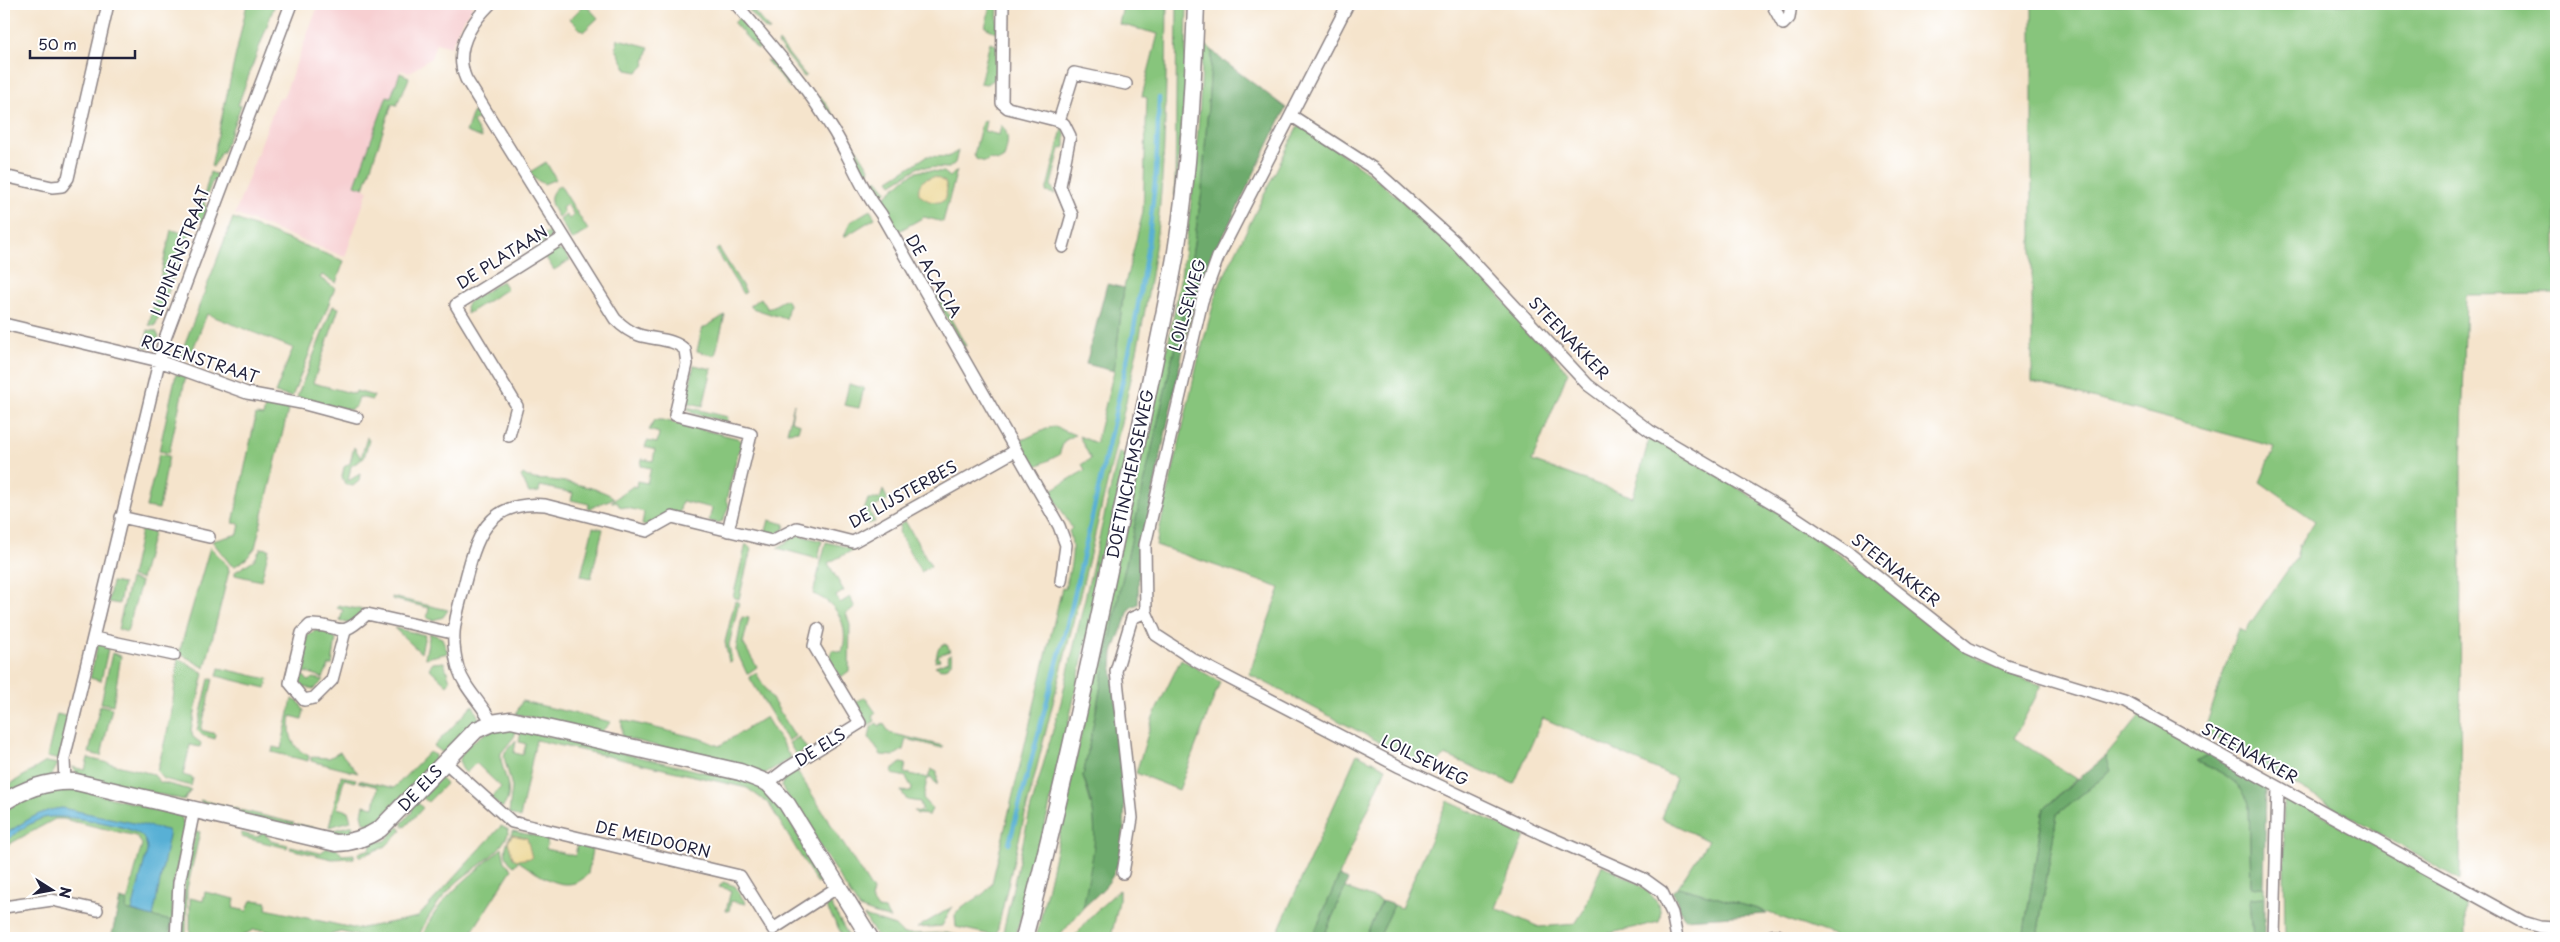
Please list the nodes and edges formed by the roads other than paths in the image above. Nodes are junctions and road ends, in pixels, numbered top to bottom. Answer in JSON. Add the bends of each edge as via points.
{"nodes":[{"id":1,"x":108,"y":4,"type":"edge"},
{"id":2,"x":291,"y":4,"type":"edge"},
{"id":3,"x":490,"y":4,"type":"edge"},
{"id":4,"x":736,"y":4,"type":"edge"},
{"id":5,"x":1003,"y":4,"type":"edge"},
{"id":6,"x":1196,"y":4,"type":"edge"},
{"id":7,"x":1348,"y":4,"type":"edge"},
{"id":8,"x":1772,"y":4,"type":"edge"},
{"id":9,"x":1791,"y":4,"type":"edge"},
{"id":10,"x":1126,"y":84,"type":"dead end"},
{"id":11,"x":1292,"y":116,"type":"junction"},
{"id":12,"x":1059,"y":121,"type":"junction"},
{"id":13,"x":4,"y":176,"type":"edge"},
{"id":14,"x":564,"y":238,"type":"junction"},
{"id":15,"x":1063,"y":247,"type":"dead end"},
{"id":16,"x":4,"y":324,"type":"edge"},
{"id":17,"x":159,"y":360,"type":"junction"},
{"id":18,"x":357,"y":418,"type":"dead end"},
{"id":19,"x":509,"y":436,"type":"dead end"},
{"id":20,"x":1015,"y":451,"type":"junction"},
{"id":21,"x":121,"y":517,"type":"junction"},
{"id":22,"x":728,"y":531,"type":"junction"},
{"id":23,"x":209,"y":537,"type":"dead end"},
{"id":24,"x":1061,"y":581,"type":"dead end"},
{"id":25,"x":1146,"y":612,"type":"junction"},
{"id":26,"x":818,"y":629,"type":"dead end"},
{"id":27,"x":344,"y":631,"type":"junction"},
{"id":28,"x":452,"y":633,"type":"junction"},
{"id":29,"x":94,"y":638,"type":"junction"},
{"id":30,"x":174,"y":655,"type":"dead end"},
{"id":31,"x":492,"y":723,"type":"junction"},
{"id":32,"x":444,"y":762,"type":"junction"},
{"id":33,"x":65,"y":781,"type":"junction"},
{"id":34,"x":768,"y":783,"type":"junction"},
{"id":35,"x":2278,"y":787,"type":"junction"},
{"id":36,"x":4,"y":802,"type":"edge"},
{"id":37,"x":194,"y":810,"type":"junction"},
{"id":38,"x":1123,"y":873,"type":"dead end"},
{"id":39,"x":838,"y":886,"type":"junction"},
{"id":40,"x":4,"y":907,"type":"edge"},
{"id":41,"x":98,"y":910,"type":"dead end"},
{"id":42,"x":2556,"y":928,"type":"edge"},
{"id":43,"x":176,"y":938,"type":"edge"},
{"id":44,"x":870,"y":938,"type":"edge"},
{"id":45,"x":1024,"y":938,"type":"edge"},
{"id":46,"x":1677,"y":938,"type":"edge"},
{"id":47,"x":1773,"y":938,"type":"edge"},
{"id":48,"x":1778,"y":938,"type":"edge"},
{"id":49,"x":2274,"y":938,"type":"edge"}],
"edges":[{"from":1,"to":13,"type":"street","via":[[68,178],[62,186],[52,187]]},
{"from":2,"to":17,"type":"street","name":"LUPINENSTRAAT"},
{"from":3,"to":14,"type":"street","name":"DE PLATAAN","via":[[466,36],[461,57],[464,73]]},
{"from":4,"to":20,"type":"street","name":"DE ACACIA","via":[[793,72],[831,125],[862,188],[881,214]]},
{"from":5,"to":12,"type":"street","via":[[1002,103],[1008,108]]},
{"from":6,"to":45,"type":"street","name":"DOETINCHEMSEWEG","via":[[1186,164],[1174,260],[1055,822]]},
{"from":7,"to":11,"type":"street","name":"LOILSEWEG"},
{"from":8,"to":9,"type":"street","via":[[1783,24],[1789,18]]},
{"from":10,"to":12,"type":"street","via":[[1074,73]]},
{"from":11,"to":25,"type":"street","name":"LOILSEWEG","via":[[1218,257],[1202,301],[1145,545]]},
{"from":11,"to":35,"type":"street","name":"STEENAKKER","via":[[1374,169],[1447,234],[1588,385],[1650,430],[1783,509],[1846,551],[1968,648],[2007,666],[2125,702]]},
{"from":12,"to":15,"type":"street","via":[[1070,136],[1060,186],[1072,215]]},
{"from":14,"to":19,"type":"street","name":"DE PLATAAN","via":[[456,305],[517,406]]},
{"from":14,"to":22,"type":"street","name":"DE PLATAAN","via":[[615,319],[639,335],[675,343],[685,350],[687,364],[675,415],[751,434]]},
{"from":16,"to":17,"type":"street","name":"ROZENSTRAAT"},
{"from":17,"to":18,"type":"street","name":"ROZENSTRAAT","via":[[247,394],[301,403]]},
{"from":17,"to":21,"type":"street","name":"LUPINENSTRAAT"},
{"from":20,"to":22,"type":"street","name":"DE LIJSTERBES","via":[[853,542],[797,528],[772,541]]},
{"from":20,"to":24,"type":"street","name":"DE ACACIA","via":[[1064,537],[1066,554]]},
{"from":21,"to":23,"type":"street"},
{"from":21,"to":29,"type":"street","name":"LUPINENSTRAAT"},
{"from":22,"to":28,"type":"street","name":"DE LIJSTERBES","via":[[672,517],[647,531],[545,506],[530,504],[509,508],[490,520],[474,546]]},
{"from":25,"to":38,"type":"street","via":[[1132,618],[1116,671],[1132,818]]},
{"from":25,"to":46,"type":"street","name":"LOILSEWEG","via":[[1156,635],[1196,661],[1400,767],[1644,879],[1662,892],[1672,913]]},
{"from":26,"to":34,"type":"street","name":"DE ELS","via":[[814,646],[860,723],[786,768]]},
{"from":27,"to":27,"type":"street","via":[[310,625],[302,632],[290,683],[304,700],[314,698],[332,680]]},
{"from":27,"to":28,"type":"street","via":[[367,614]]},
{"from":28,"to":31,"type":"street","name":"DE LIJSTERBES","via":[[463,680]]},
{"from":29,"to":30,"type":"street"},
{"from":29,"to":33,"type":"street","name":"LUPINENSTRAAT","via":[[64,759]]},
{"from":31,"to":32,"type":"street","name":"DE ELS","via":[[476,730]]},
{"from":31,"to":34,"type":"street","name":"DE ELS","via":[[522,722],[740,772]]},
{"from":32,"to":37,"type":"street","name":"DE ELS","via":[[380,830],[348,843],[336,843]]},
{"from":32,"to":39,"type":"street","name":"DE MEIDOORN","via":[[512,822],[740,876],[773,929]]},
{"from":33,"to":36,"type":"street","via":[[38,785]]},
{"from":33,"to":37,"type":"street","name":"DE ELS"},
{"from":34,"to":39,"type":"street","name":"DE ELS","via":[[787,804]]},
{"from":35,"to":42,"type":"street","name":"STEENAKKER","via":[[2523,922]]},
{"from":35,"to":49,"type":"street"},
{"from":37,"to":43,"type":"street","via":[[179,883]]},
{"from":39,"to":44,"type":"street","name":"DE ELS"},
{"from":40,"to":41,"type":"street","via":[[52,900]]},
{"from":47,"to":48,"type":"street"}]}
